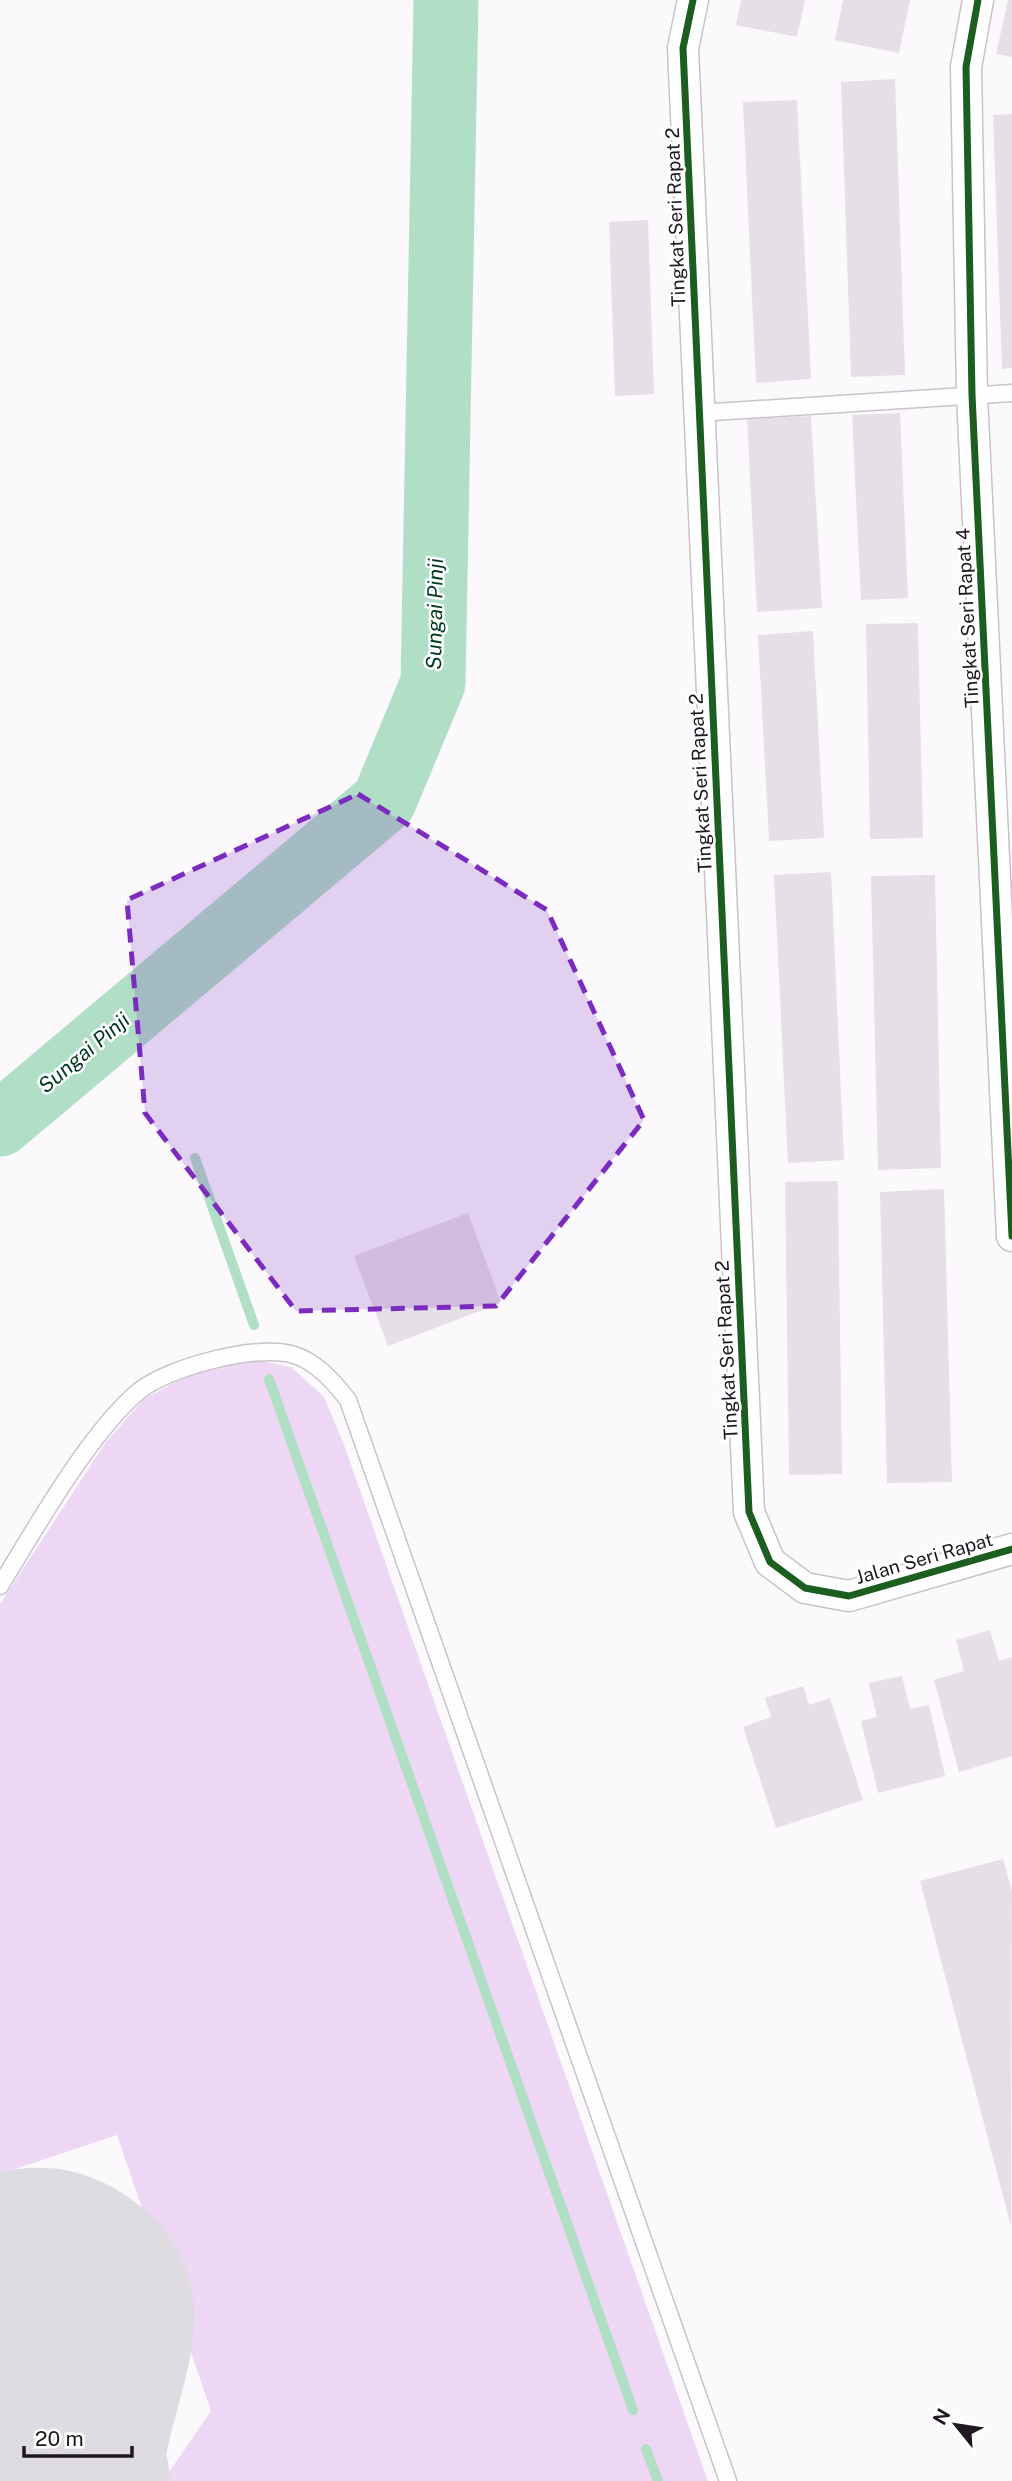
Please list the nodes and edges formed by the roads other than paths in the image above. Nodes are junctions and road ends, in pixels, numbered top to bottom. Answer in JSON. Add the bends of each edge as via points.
{"nodes":[{"id":1,"x":693,"y":0,"type":"edge"},
{"id":2,"x":978,"y":0,"type":"edge"},
{"id":3,"x":1012,"y":393,"type":"edge"},
{"id":4,"x":972,"y":395,"type":"junction"},
{"id":5,"x":698,"y":413,"type":"junction"},
{"id":6,"x":1012,"y":1236,"type":"edge"},
{"id":7,"x":1012,"y":1549,"type":"edge"},
{"id":8,"x":770,"y":1562,"type":"joint"},
{"id":9,"x":0,"y":1586,"type":"edge"},
{"id":10,"x":728,"y":2481,"type":"edge"}],
"edges":[{"from":1,"to":5,"type":"street","name":"Tingkat Seri Rapat 2","via":[[683,48]]},
{"from":2,"to":4,"type":"street","name":"Tingkat Seri Rapat 4","via":[[966,67]]},
{"from":3,"to":4,"type":"lane"},
{"from":4,"to":5,"type":"lane"},
{"from":4,"to":6,"type":"street","name":"Tingkat Seri Rapat 4"},
{"from":5,"to":8,"type":"street","name":"Tingkat Seri Rapat 2","via":[[749,1512]]},
{"from":7,"to":8,"type":"street","name":"Jalan Seri Rapat","via":[[849,1596],[805,1588]]},
{"from":9,"to":10,"type":"lane","via":[[101,1433],[140,1390],[204,1361],[243,1353],[292,1354],[329,1377],[348,1401]]}]}
